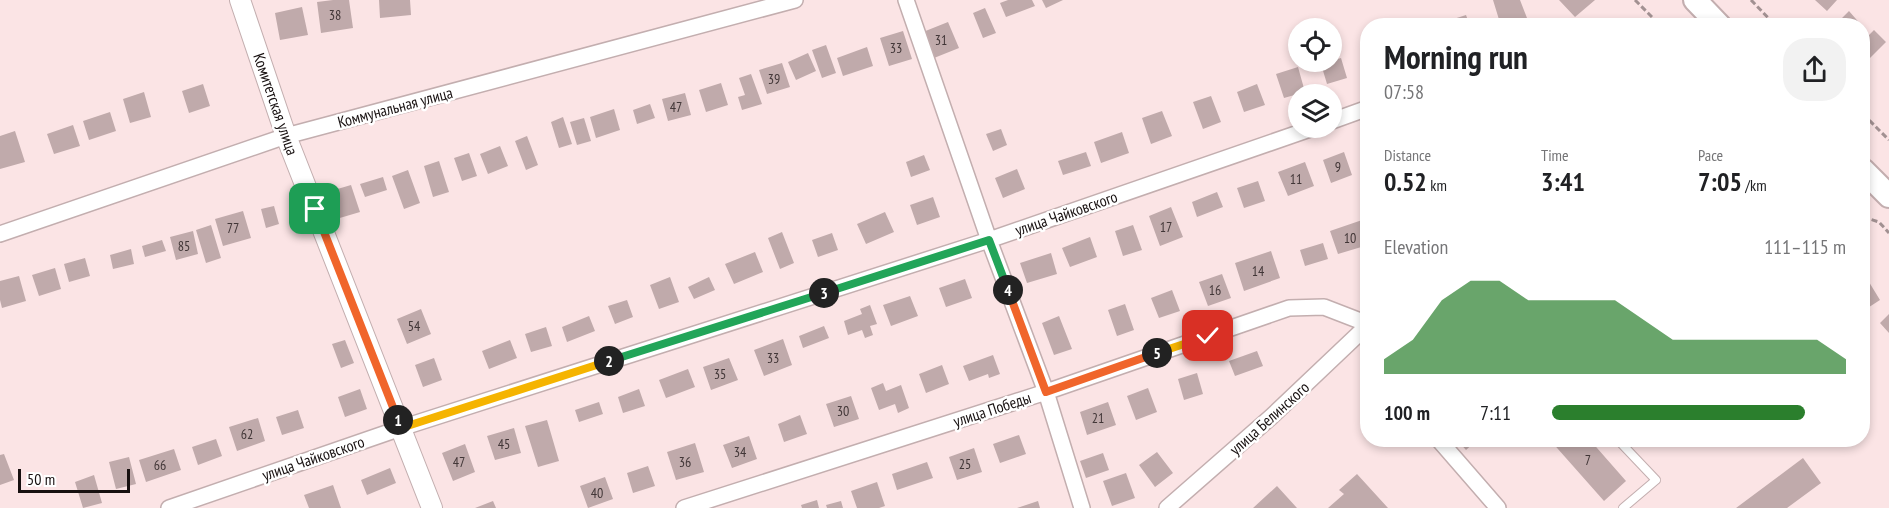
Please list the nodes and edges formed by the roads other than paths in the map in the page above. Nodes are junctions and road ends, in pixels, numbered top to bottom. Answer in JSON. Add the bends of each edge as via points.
{"nodes":[{"id":1,"x":240,"y":0,"type":"edge"},
{"id":2,"x":795,"y":0,"type":"edge"},
{"id":3,"x":906,"y":0,"type":"edge"},
{"id":4,"x":1695,"y":0,"type":"edge"},
{"id":5,"x":1712,"y":18,"type":"edge"},
{"id":6,"x":1360,"y":111,"type":"edge"},
{"id":7,"x":1342,"y":117,"type":"edge"},
{"id":8,"x":286,"y":136,"type":"junction"},
{"id":9,"x":1288,"y":137,"type":"edge"},
{"id":10,"x":1870,"y":181,"type":"edge"},
{"id":11,"x":1889,"y":196,"type":"edge"},
{"id":12,"x":0,"y":234,"type":"edge"},
{"id":13,"x":989,"y":240,"type":"junction"},
{"id":14,"x":1360,"y":322,"type":"edge"},
{"id":15,"x":1360,"y":333,"type":"edge"},
{"id":16,"x":1046,"y":392,"type":"junction"},
{"id":17,"x":401,"y":428,"type":"junction"},
{"id":18,"x":1445,"y":447,"type":"edge"},
{"id":19,"x":1624,"y":447,"type":"edge"},
{"id":20,"x":169,"y":508,"type":"edge"},
{"id":21,"x":432,"y":508,"type":"edge"},
{"id":22,"x":684,"y":508,"type":"edge"},
{"id":23,"x":1082,"y":508,"type":"edge"},
{"id":24,"x":1167,"y":508,"type":"edge"},
{"id":25,"x":1498,"y":508,"type":"edge"},
{"id":26,"x":1623,"y":508,"type":"edge"}],
"edges":[{"from":1,"to":8,"type":"street","name":"Комитетская улица"},
{"from":2,"to":8,"type":"street","name":"Коммунальная улица"},
{"from":3,"to":13,"type":"street"},
{"from":4,"to":5,"type":"main road"},
{"from":6,"to":7,"type":"street"},
{"from":8,"to":12,"type":"street","name":"Коммунальная улица"},
{"from":8,"to":17,"type":"street","name":"Комитетская улица"},
{"from":9,"to":13,"type":"street","name":"улица Чайковского"},
{"from":10,"to":11,"type":"main road"},
{"from":13,"to":16,"type":"street"},
{"from":13,"to":17,"type":"street","name":"улица Чайковского"},
{"from":14,"to":16,"type":"street","name":"улица Победы","via":[[1324,307],[1289,308]]},
{"from":15,"to":24,"type":"street","name":"улица Белинского"},
{"from":16,"to":22,"type":"street","name":"улица Победы"},
{"from":16,"to":23,"type":"street"},
{"from":17,"to":20,"type":"street","name":"улица Чайковского"},
{"from":17,"to":21,"type":"street","name":"Комитетская улица"},
{"from":18,"to":25,"type":"street"},
{"from":19,"to":26,"type":"lane","via":[[1656,480]]}]}
